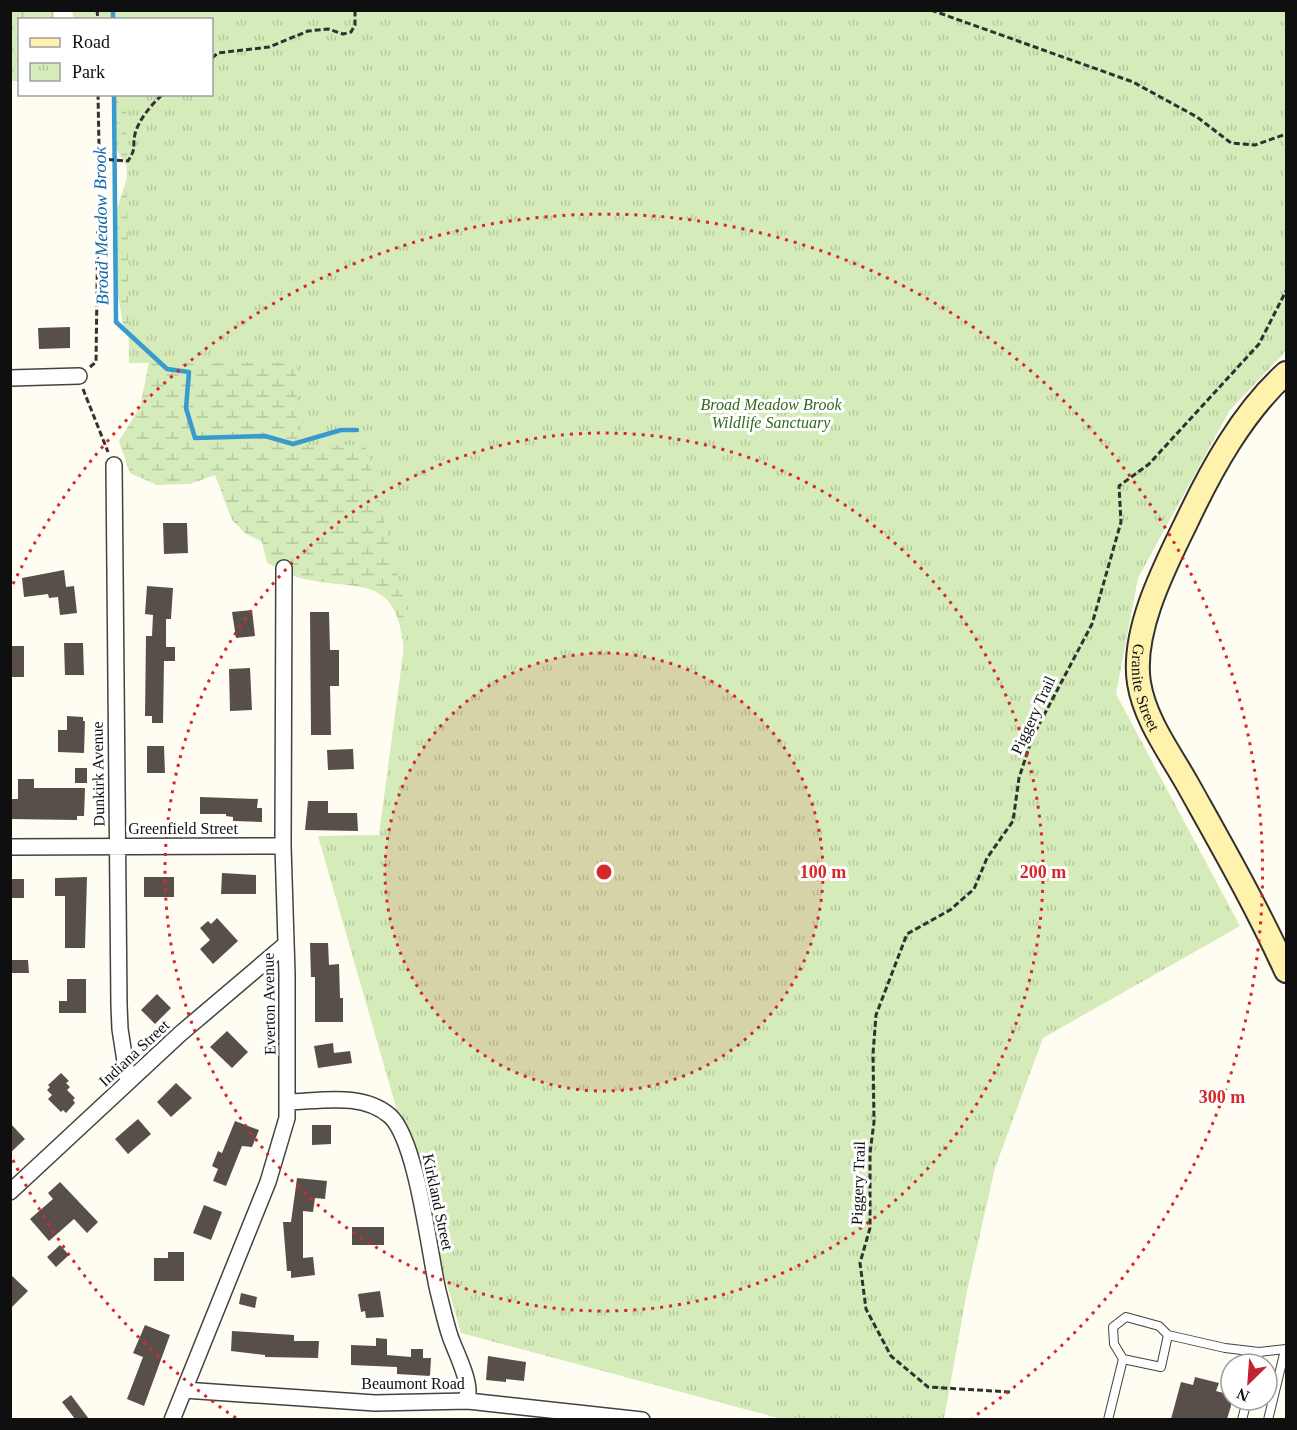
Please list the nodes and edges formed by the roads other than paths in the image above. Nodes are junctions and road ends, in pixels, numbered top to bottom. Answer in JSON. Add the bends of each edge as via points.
{"nodes":[{"id":1,"x":1287,"y":372,"type":"edge"},
{"id":2,"x":79,"y":376,"type":"road end"},
{"id":3,"x":10,"y":378,"type":"edge"},
{"id":4,"x":114,"y":465,"type":"road end"},
{"id":5,"x":284,"y":567,"type":"dead end"},
{"id":6,"x":117,"y":846,"type":"junction"},
{"id":7,"x":283,"y":846,"type":"junction"},
{"id":8,"x":10,"y":847,"type":"edge"},
{"id":9,"x":286,"y":944,"type":"junction"},
{"id":10,"x":1287,"y":970,"type":"edge"},
{"id":11,"x":128,"y":1081,"type":"junction"},
{"id":12,"x":288,"y":1102,"type":"junction"},
{"id":13,"x":10,"y":1192,"type":"edge"},
{"id":14,"x":1168,"y":1335,"type":"junction"},
{"id":15,"x":1286,"y":1349,"type":"edge"},
{"id":16,"x":1259,"y":1352,"type":"joint"},
{"id":17,"x":1123,"y":1359,"type":"junction"},
{"id":18,"x":184,"y":1390,"type":"junction"},
{"id":19,"x":464,"y":1401,"type":"junction"},
{"id":20,"x":172,"y":1419,"type":"edge"},
{"id":21,"x":642,"y":1419,"type":"edge"},
{"id":22,"x":1108,"y":1419,"type":"edge"},
{"id":23,"x":1268,"y":1419,"type":"edge"}],
"edges":[{"from":1,"to":10,"type":"street","name":"Granite Street","via":[[1240,425],[1166,564],[1139,653],[1139,683],[1149,716]]},
{"from":2,"to":3,"type":"street"},
{"from":4,"to":6,"type":"street","name":"Dunkirk Avenue"},
{"from":5,"to":7,"type":"street","name":"Everton Avenue"},
{"from":6,"to":7,"type":"street","name":"Greenfield Street"},
{"from":6,"to":8,"type":"street","name":"Greenfield Street"},
{"from":6,"to":11,"type":"street","name":"Dunkirk Avenue","via":[[120,1029]]},
{"from":7,"to":9,"type":"street","name":"Everton Avenue"},
{"from":9,"to":11,"type":"street","name":"Indiana Street"},
{"from":9,"to":12,"type":"street","name":"Everton Avenue"},
{"from":11,"to":13,"type":"street","name":"Indiana Street"},
{"from":12,"to":18,"type":"street","name":"Everton Avenue","via":[[268,1182]]},
{"from":12,"to":19,"type":"street","name":"Kirkland Street","via":[[366,1102],[386,1113],[399,1128],[413,1164],[438,1291],[466,1382],[468,1393]]},
{"from":14,"to":16,"type":"lane"},
{"from":14,"to":17,"type":"lane","via":[[1161,1367]]},
{"from":14,"to":17,"type":"lane","via":[[1159,1326],[1126,1317],[1113,1327],[1114,1344]]},
{"from":15,"to":16,"type":"lane"},
{"from":15,"to":23,"type":"lane"},
{"from":17,"to":22,"type":"lane"},
{"from":18,"to":19,"type":"street","name":"Beaumont Road","via":[[375,1403]]},
{"from":18,"to":20,"type":"street","name":"Everton Avenue"},
{"from":19,"to":21,"type":"street","name":"Beaumont Road"}]}
